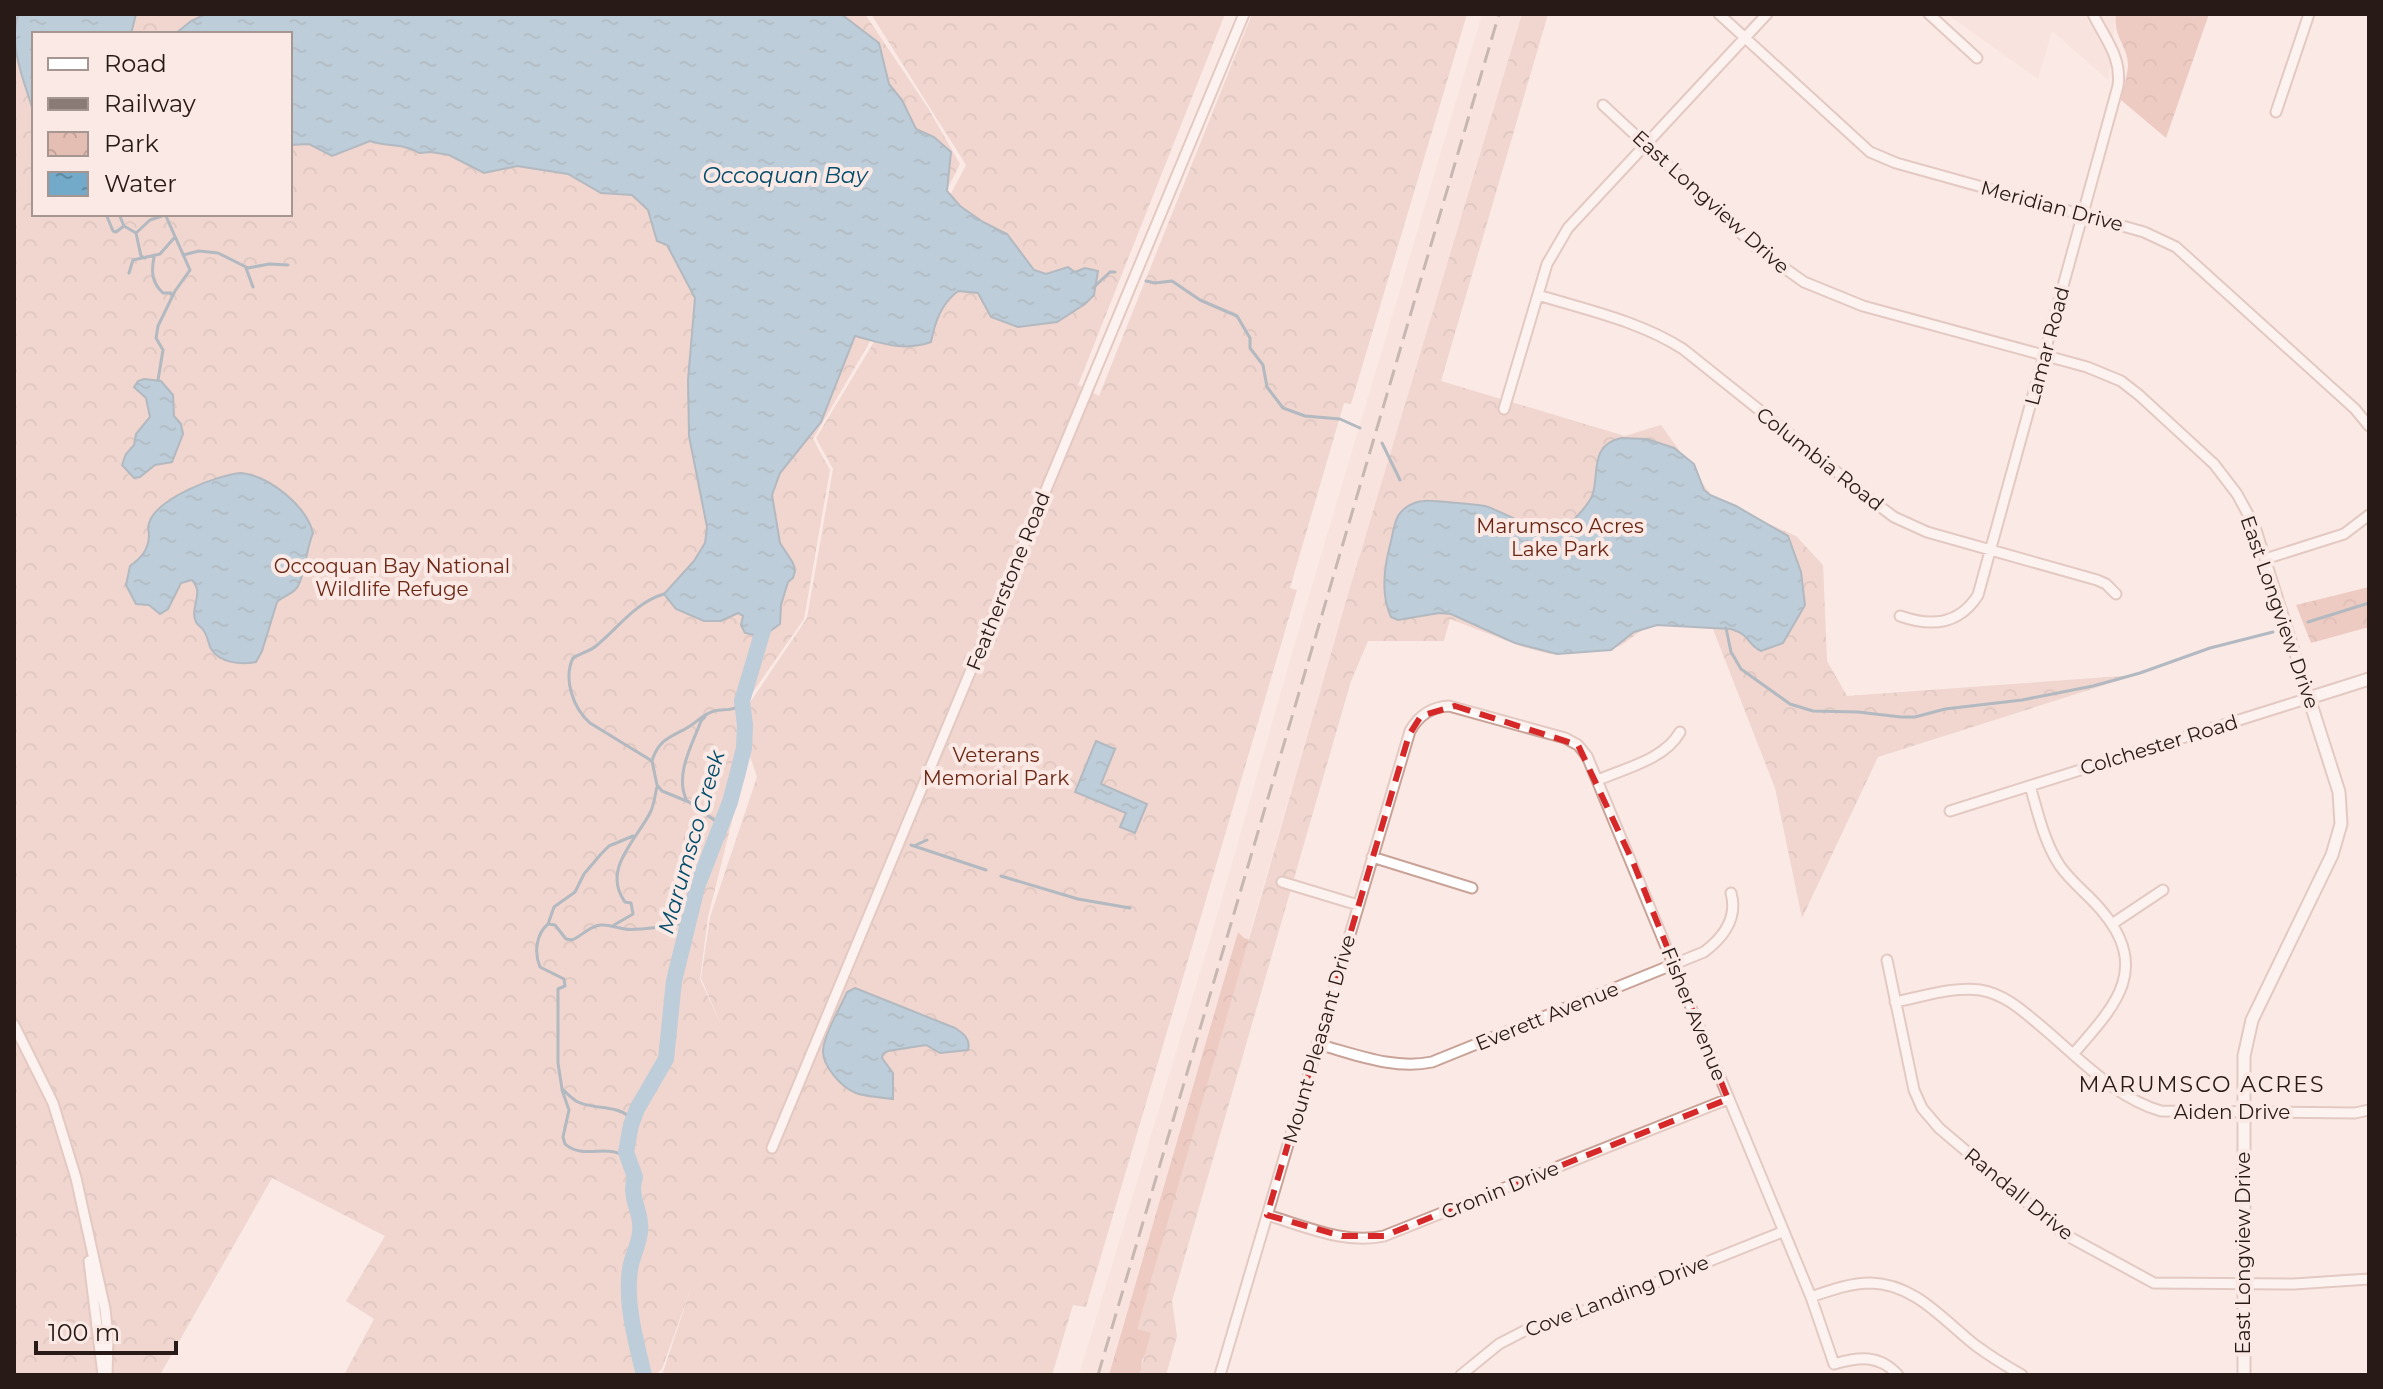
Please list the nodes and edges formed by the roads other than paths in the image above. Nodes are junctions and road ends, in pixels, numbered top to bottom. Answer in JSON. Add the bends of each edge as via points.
{"nodes":[{"id":1,"x":1244,"y":14,"type":"edge"},
{"id":2,"x":1719,"y":14,"type":"edge"},
{"id":3,"x":1767,"y":14,"type":"edge"},
{"id":4,"x":1929,"y":14,"type":"edge"},
{"id":5,"x":2093,"y":14,"type":"edge"},
{"id":6,"x":2309,"y":14,"type":"edge"},
{"id":7,"x":1745,"y":38,"type":"junction"},
{"id":8,"x":1977,"y":58,"type":"dead end"},
{"id":9,"x":1603,"y":105,"type":"dead end"},
{"id":10,"x":2276,"y":112,"type":"dead end"},
{"id":11,"x":1646,"y":145,"type":"junction"},
{"id":12,"x":2082,"y":214,"type":"junction"},
{"id":13,"x":1538,"y":295,"type":"junction"},
{"id":14,"x":2044,"y":355,"type":"junction"},
{"id":15,"x":1504,"y":409,"type":"dead end"},
{"id":16,"x":2369,"y":426,"type":"edge"},
{"id":17,"x":2369,"y":515,"type":"edge"},
{"id":18,"x":1991,"y":551,"type":"junction"},
{"id":19,"x":2265,"y":559,"type":"junction"},
{"id":20,"x":2116,"y":594,"type":"dead end"},
{"id":21,"x":1900,"y":616,"type":"dead end"},
{"id":22,"x":2369,"y":679,"type":"edge"},
{"id":23,"x":2309,"y":698,"type":"junction"},
{"id":24,"x":1430,"y":710,"type":"joint"},
{"id":25,"x":1680,"y":732,"type":"dead end"},
{"id":26,"x":1598,"y":780,"type":"junction"},
{"id":27,"x":2030,"y":786,"type":"junction"},
{"id":28,"x":1950,"y":811,"type":"dead end"},
{"id":29,"x":1372,"y":857,"type":"junction"},
{"id":30,"x":1282,"y":882,"type":"dead end"},
{"id":31,"x":1472,"y":888,"type":"dead end"},
{"id":32,"x":2163,"y":890,"type":"dead end"},
{"id":33,"x":1731,"y":893,"type":"dead end"},
{"id":34,"x":1358,"y":905,"type":"junction"},
{"id":35,"x":2112,"y":924,"type":"junction"},
{"id":36,"x":1887,"y":960,"type":"dead end"},
{"id":37,"x":1674,"y":965,"type":"junction"},
{"id":38,"x":1895,"y":1002,"type":"junction"},
{"id":39,"x":14,"y":1025,"type":"edge"},
{"id":40,"x":1317,"y":1044,"type":"junction"},
{"id":41,"x":2074,"y":1053,"type":"junction"},
{"id":42,"x":1728,"y":1099,"type":"junction"},
{"id":43,"x":2369,"y":1110,"type":"edge"},
{"id":44,"x":2243,"y":1113,"type":"junction"},
{"id":45,"x":772,"y":1148,"type":"dead end"},
{"id":46,"x":1267,"y":1215,"type":"junction"},
{"id":47,"x":1782,"y":1232,"type":"junction"},
{"id":48,"x":2369,"y":1279,"type":"edge"},
{"id":49,"x":2243,"y":1283,"type":"junction"},
{"id":50,"x":1811,"y":1297,"type":"junction"},
{"id":51,"x":105,"y":1375,"type":"edge"},
{"id":52,"x":1220,"y":1375,"type":"edge"},
{"id":53,"x":1461,"y":1375,"type":"edge"},
{"id":54,"x":1898,"y":1375,"type":"edge"},
{"id":55,"x":2022,"y":1375,"type":"edge"},
{"id":56,"x":2244,"y":1375,"type":"edge"}],
"edges":[{"from":1,"to":45,"type":"street","name":"Featherstone Road"},
{"from":2,"to":7,"type":"street","name":"Meridian Drive"},
{"from":3,"to":7,"type":"street"},
{"from":4,"to":8,"type":"street"},
{"from":5,"to":12,"type":"street","name":"Lamar Road","via":[[2116,56],[2119,75]]},
{"from":6,"to":10,"type":"street"},
{"from":7,"to":11,"type":"street"},
{"from":7,"to":12,"type":"street","name":"Meridian Drive","via":[[1877,156]]},
{"from":9,"to":11,"type":"street","name":"East Longview Drive"},
{"from":11,"to":13,"type":"street","via":[[1568,228],[1547,264]]},
{"from":11,"to":14,"type":"street","name":"East Longview Drive","via":[[1759,250],[1804,282],[1863,306]]},
{"from":12,"to":14,"type":"street","name":"Lamar Road"},
{"from":12,"to":16,"type":"street","name":"Meridian Drive","via":[[2153,235],[2192,258]]},
{"from":13,"to":15,"type":"street"},
{"from":13,"to":18,"type":"street","name":"Columbia Road","via":[[1665,338],[1894,517]]},
{"from":14,"to":18,"type":"street","name":"Lamar Road"},
{"from":14,"to":19,"type":"street","name":"East Longview Drive","via":[[2121,381],[2214,464],[2248,512]]},
{"from":17,"to":19,"type":"street","via":[[2344,534]]},
{"from":18,"to":20,"type":"street","name":"Columbia Road","via":[[2097,580]]},
{"from":18,"to":21,"type":"street","name":"Lamar Road","via":[[1978,595],[1965,612],[1940,623]]},
{"from":19,"to":23,"type":"street","name":"East Longview Drive"},
{"from":22,"to":23,"type":"street","name":"Colchester Road"},
{"from":23,"to":27,"type":"street","name":"Colchester Road"},
{"from":23,"to":44,"type":"street","name":"East Longview Drive","via":[[2339,792],[2341,824],[2332,855],[2252,1020],[2244,1056]]},
{"from":24,"to":26,"type":"street","name":"Fisher Avenue","via":[[1455,706],[1569,739],[1584,751]]},
{"from":24,"to":29,"type":"street","name":"Mount Pleasant Drive","via":[[1410,731]]},
{"from":25,"to":26,"type":"street","via":[[1661,753]]},
{"from":26,"to":37,"type":"street","name":"Fisher Avenue"},
{"from":27,"to":28,"type":"street","name":"Colchester Road"},
{"from":27,"to":35,"type":"street","via":[[2056,858]]},
{"from":29,"to":31,"type":"street"},
{"from":29,"to":34,"type":"street","name":"Mount Pleasant Drive"},
{"from":30,"to":34,"type":"street"},
{"from":32,"to":35,"type":"street"},
{"from":33,"to":37,"type":"street","name":"Everett Avenue","via":[[1735,905],[1722,937]]},
{"from":34,"to":40,"type":"street","name":"Mount Pleasant Drive"},
{"from":35,"to":41,"type":"street","via":[[2126,956],[2126,978],[2118,998]]},
{"from":36,"to":38,"type":"street","name":"Randall Drive"},
{"from":37,"to":40,"type":"street","name":"Everett Avenue","via":[[1418,1065],[1391,1064]]},
{"from":37,"to":42,"type":"street","name":"Fisher Avenue"},
{"from":38,"to":41,"type":"street","name":"Aiden Drive","via":[[1958,990],[1994,993]]},
{"from":38,"to":49,"type":"street","name":"Randall Drive","via":[[1914,1090],[1925,1114],[2058,1229],[2154,1283]]},
{"from":39,"to":51,"type":"street","via":[[53,1103],[76,1178],[105,1309]]},
{"from":40,"to":46,"type":"street","name":"Mount Pleasant Drive"},
{"from":41,"to":44,"type":"street","name":"Aiden Drive","via":[[2147,1107],[2175,1113]]},
{"from":42,"to":46,"type":"street","name":"Cronin Drive","via":[[1384,1236],[1342,1236]]},
{"from":42,"to":47,"type":"street","name":"Fisher Avenue"},
{"from":43,"to":44,"type":"street","name":"Aiden Drive"},
{"from":44,"to":49,"type":"street","name":"East Longview Drive"},
{"from":46,"to":52,"type":"street","name":"Mount Pleasant Drive"},
{"from":47,"to":50,"type":"street","name":"Fisher Avenue"},
{"from":47,"to":53,"type":"street","name":"Cove Landing Drive","via":[[1526,1330]]},
{"from":48,"to":49,"type":"street","name":"Randall Drive"},
{"from":49,"to":56,"type":"street","name":"East Longview Drive"},
{"from":50,"to":54,"type":"street","name":"Fisher Avenue","via":[[1834,1364],[1871,1358]]},
{"from":50,"to":55,"type":"street","via":[[1855,1284],[1903,1290]]}]}
